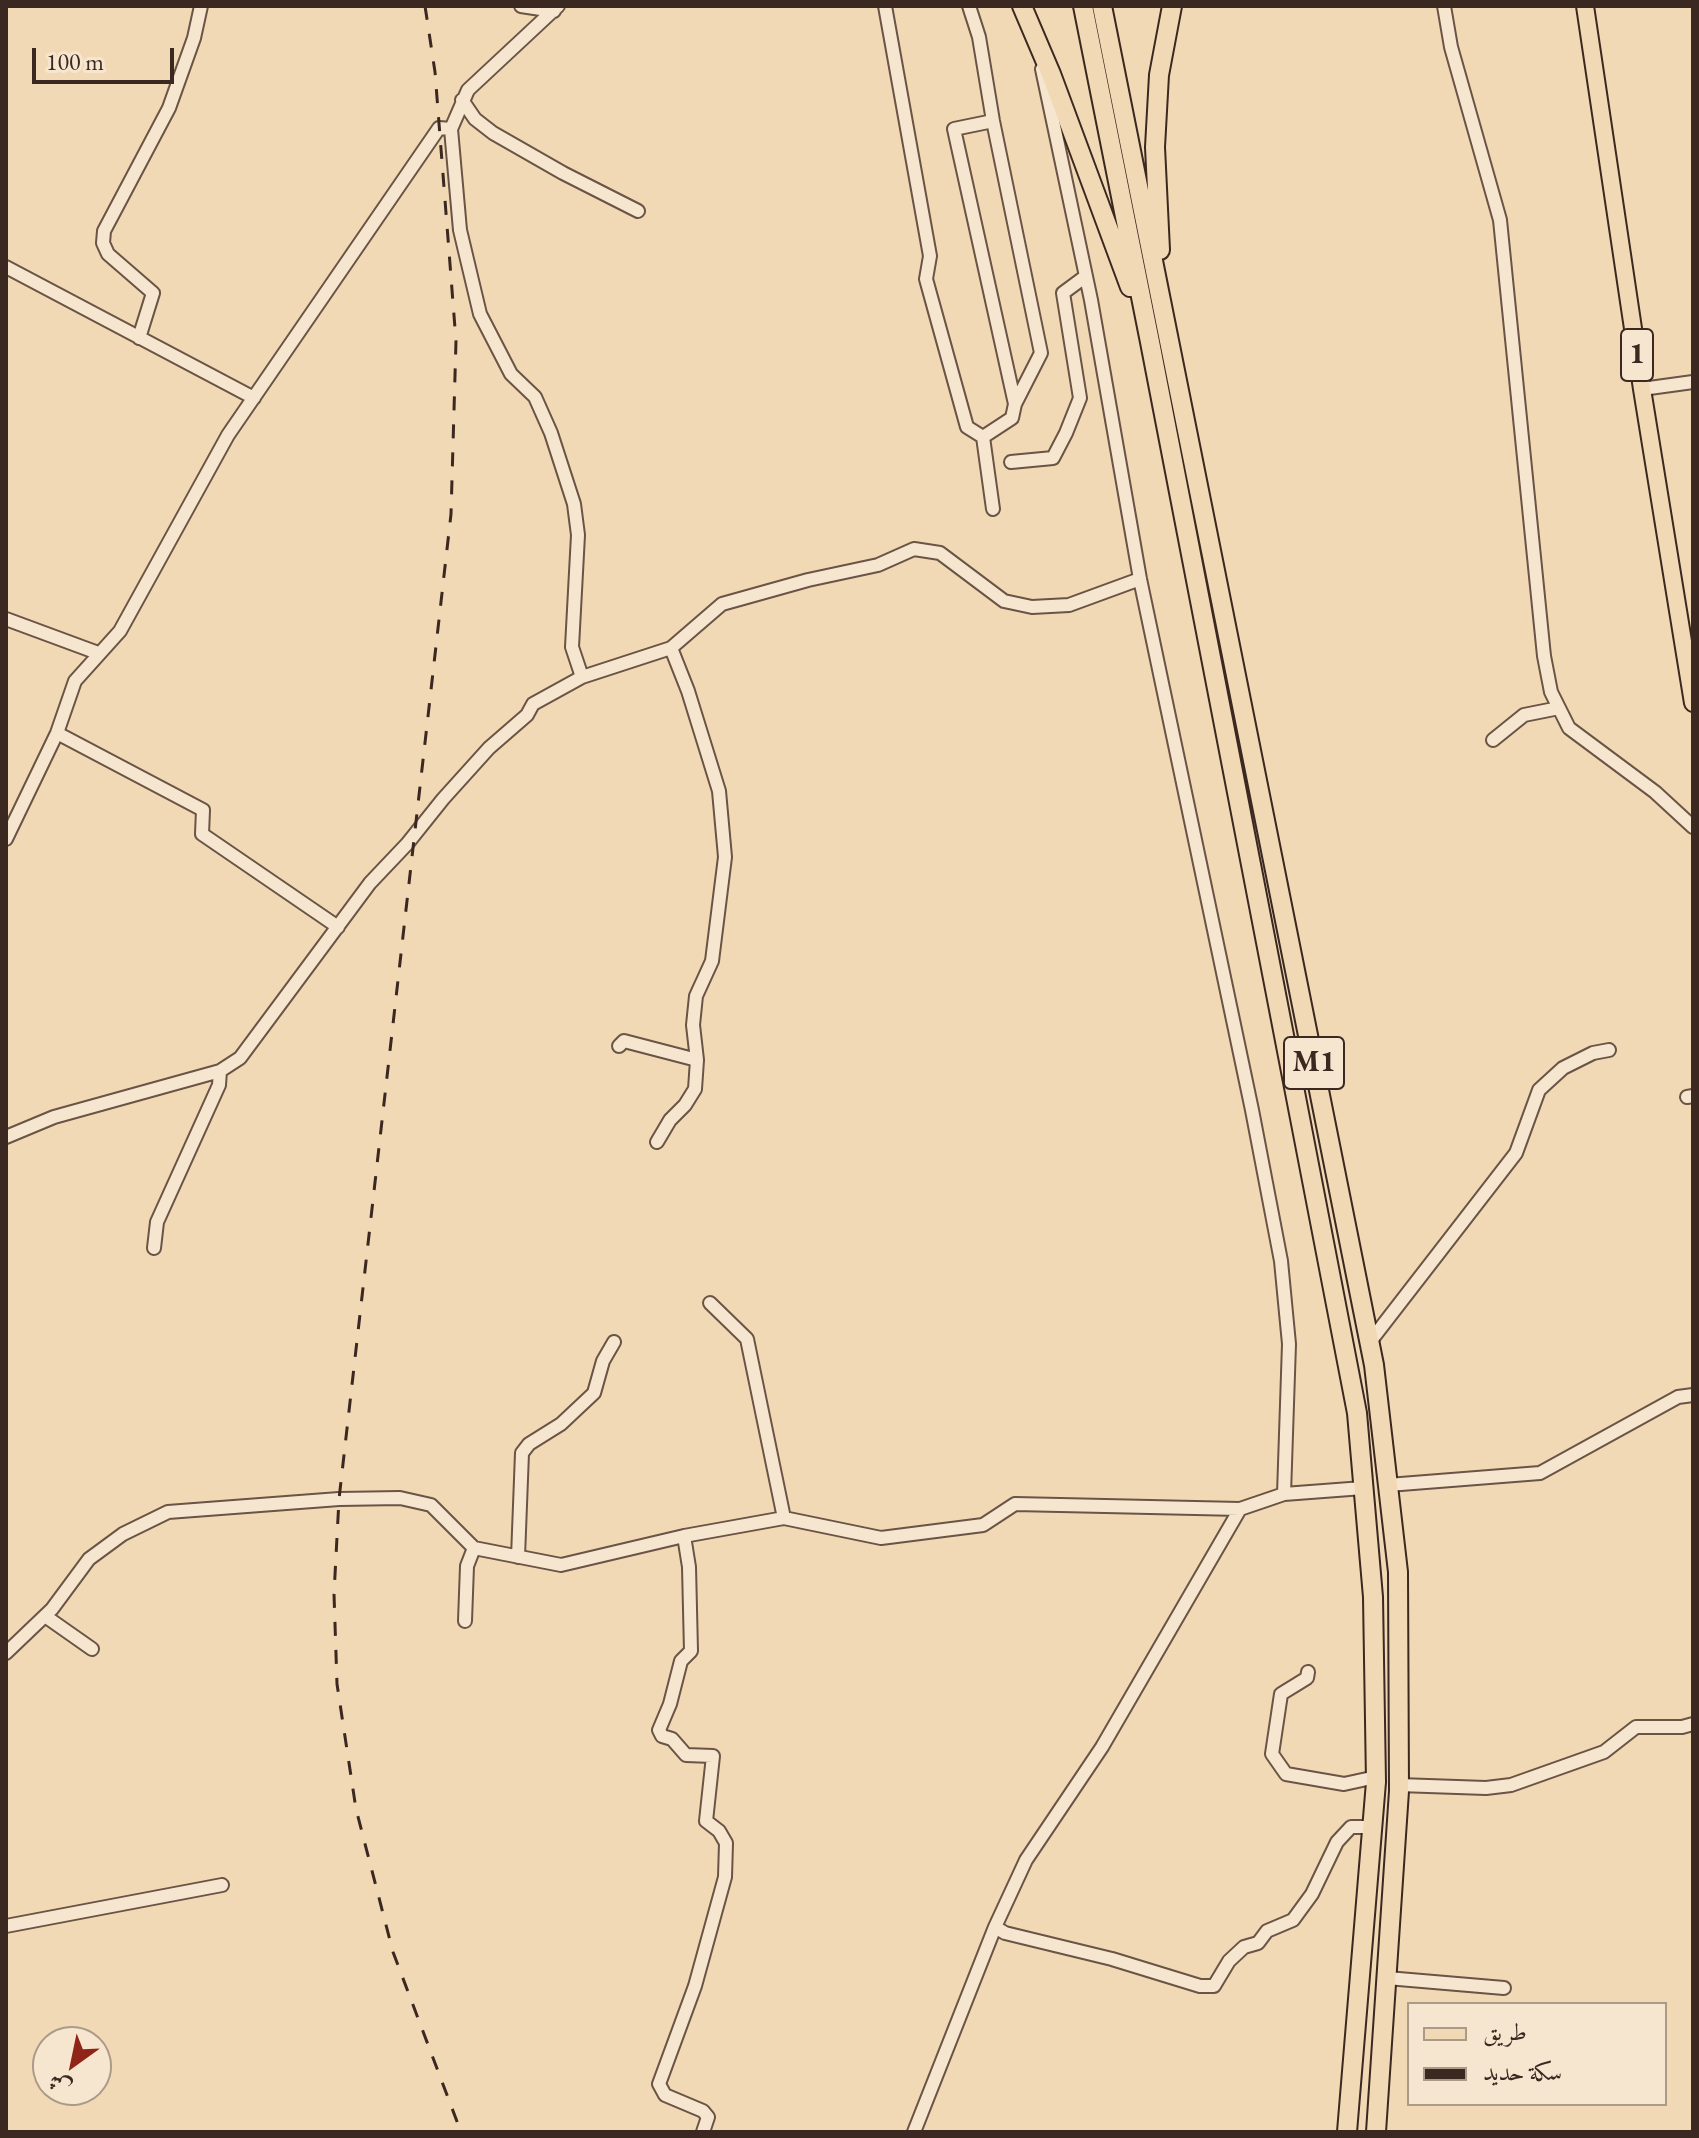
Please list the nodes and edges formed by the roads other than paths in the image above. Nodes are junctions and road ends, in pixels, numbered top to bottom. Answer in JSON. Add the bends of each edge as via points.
{"nodes":[{"id":1,"x":201,"y":6,"type":"edge"},
{"id":2,"x":521,"y":6,"type":"edge"},
{"id":3,"x":885,"y":6,"type":"edge"},
{"id":4,"x":969,"y":6,"type":"edge"},
{"id":5,"x":1022,"y":6,"type":"edge"},
{"id":6,"x":1083,"y":6,"type":"edge"},
{"id":7,"x":1102,"y":6,"type":"edge"},
{"id":8,"x":1172,"y":6,"type":"edge"},
{"id":9,"x":1444,"y":6,"type":"edge"},
{"id":10,"x":1585,"y":6,"type":"edge"},
{"id":11,"x":556,"y":8,"type":"edge"},
{"id":12,"x":1034,"y":31,"type":"junction"},
{"id":13,"x":462,"y":100,"type":"junction"},
{"id":14,"x":993,"y":121,"type":"junction"},
{"id":15,"x":451,"y":129,"type":"junction"},
{"id":16,"x":638,"y":211,"type":"dead end"},
{"id":17,"x":6,"y":267,"type":"edge"},
{"id":18,"x":1086,"y":276,"type":"junction"},
{"id":19,"x":1164,"y":312,"type":"junction"},
{"id":20,"x":139,"y":338,"type":"junction"},
{"id":21,"x":1150,"y":342,"type":"junction"},
{"id":22,"x":1693,"y":382,"type":"edge"},
{"id":23,"x":1642,"y":389,"type":"junction"},
{"id":24,"x":254,"y":398,"type":"junction"},
{"id":25,"x":1015,"y":404,"type":"junction"},
{"id":26,"x":983,"y":437,"type":"junction"},
{"id":27,"x":1011,"y":462,"type":"dead end"},
{"id":28,"x":993,"y":509,"type":"dead end"},
{"id":29,"x":1140,"y":579,"type":"junction"},
{"id":30,"x":6,"y":619,"type":"edge"},
{"id":31,"x":671,"y":648,"type":"junction"},
{"id":32,"x":98,"y":653,"type":"junction"},
{"id":33,"x":582,"y":677,"type":"junction"},
{"id":34,"x":1693,"y":703,"type":"edge"},
{"id":35,"x":1559,"y":708,"type":"junction"},
{"id":36,"x":57,"y":733,"type":"junction"},
{"id":37,"x":1493,"y":740,"type":"dead end"},
{"id":38,"x":1693,"y":827,"type":"edge"},
{"id":39,"x":6,"y":839,"type":"edge"},
{"id":40,"x":338,"y":927,"type":"junction"},
{"id":41,"x":619,"y":1046,"type":"dead end"},
{"id":42,"x":1609,"y":1050,"type":"dead end"},
{"id":43,"x":697,"y":1060,"type":"junction"},
{"id":44,"x":220,"y":1071,"type":"junction"},
{"id":45,"x":6,"y":1137,"type":"edge"},
{"id":46,"x":657,"y":1142,"type":"dead end"},
{"id":47,"x":154,"y":1248,"type":"dead end"},
{"id":48,"x":710,"y":1303,"type":"dead end"},
{"id":49,"x":614,"y":1342,"type":"dead end"},
{"id":50,"x":1369,"y":1343,"type":"junction"},
{"id":51,"x":1693,"y":1395,"type":"edge"},
{"id":52,"x":1388,"y":1485,"type":"junction"},
{"id":53,"x":1363,"y":1488,"type":"junction"},
{"id":54,"x":1284,"y":1494,"type":"junction"},
{"id":55,"x":1240,"y":1509,"type":"junction"},
{"id":56,"x":784,"y":1518,"type":"junction"},
{"id":57,"x":684,"y":1536,"type":"junction"},
{"id":58,"x":474,"y":1548,"type":"junction"},
{"id":59,"x":518,"y":1557,"type":"junction"},
{"id":60,"x":45,"y":1616,"type":"junction"},
{"id":61,"x":465,"y":1621,"type":"dead end"},
{"id":62,"x":92,"y":1649,"type":"dead end"},
{"id":63,"x":6,"y":1653,"type":"edge"},
{"id":64,"x":1308,"y":1672,"type":"dead end"},
{"id":65,"x":1693,"y":1724,"type":"edge"},
{"id":66,"x":1376,"y":1777,"type":"junction"},
{"id":67,"x":1399,"y":1785,"type":"junction"},
{"id":68,"x":1372,"y":1827,"type":"junction"},
{"id":69,"x":222,"y":1885,"type":"dead end"},
{"id":70,"x":6,"y":1926,"type":"edge"},
{"id":71,"x":995,"y":1927,"type":"junction"},
{"id":72,"x":1387,"y":1978,"type":"junction"},
{"id":73,"x":1504,"y":1988,"type":"dead end"},
{"id":74,"x":703,"y":2132,"type":"edge"},
{"id":75,"x":914,"y":2132,"type":"edge"},
{"id":76,"x":1347,"y":2132,"type":"edge"},
{"id":77,"x":1376,"y":2132,"type":"edge"}],
"edges":[{"from":1,"to":20,"type":"street","via":[[169,108],[104,231],[108,254],[153,293]]},
{"from":2,"to":11,"type":"street"},
{"from":3,"to":26,"type":"street","via":[[930,256],[926,279],[967,427]]},
{"from":4,"to":14,"type":"street"},
{"from":5,"to":12,"type":"highway"},
{"from":6,"to":21,"type":"highway","number":"M1"},
{"from":7,"to":19,"type":"highway","number":"M1"},
{"from":8,"to":19,"type":"highway","via":[[1159,75],[1155,147]]},
{"from":9,"to":35,"type":"street","via":[[1500,220],[1544,656]]},
{"from":10,"to":23,"type":"main road","number":"1"},
{"from":11,"to":13,"type":"street"},
{"from":12,"to":18,"type":"street"},
{"from":12,"to":21,"type":"highway"},
{"from":13,"to":15,"type":"street"},
{"from":13,"to":16,"type":"street","via":[[493,133]]},
{"from":14,"to":25,"type":"street","via":[[1041,353]]},
{"from":14,"to":25,"type":"street","via":[[954,129]]},
{"from":15,"to":24,"type":"street","via":[[439,128]]},
{"from":15,"to":33,"type":"street","via":[[460,230],[480,314],[511,374],[535,397],[574,504],[578,535],[572,647]]},
{"from":17,"to":20,"type":"street"},
{"from":18,"to":27,"type":"street","via":[[1063,293],[1080,398],[1066,433],[1053,458]]},
{"from":18,"to":29,"type":"street"},
{"from":19,"to":50,"type":"highway","number":"M1"},
{"from":20,"to":24,"type":"street"},
{"from":21,"to":53,"type":"highway","number":"M1","via":[[1357,1413]]},
{"from":22,"to":23,"type":"street"},
{"from":23,"to":34,"type":"main road","number":"1"},
{"from":24,"to":32,"type":"street","via":[[228,435],[120,631]]},
{"from":25,"to":26,"type":"street","via":[[1012,418]]},
{"from":26,"to":28,"type":"street"},
{"from":29,"to":31,"type":"street","via":[[1069,605],[1032,607],[1004,601],[940,553],[914,549],[878,565],[722,604]]},
{"from":29,"to":54,"type":"street","via":[[1281,1261],[1289,1344]]},
{"from":30,"to":32,"type":"street"},
{"from":31,"to":33,"type":"street"},
{"from":31,"to":43,"type":"street","via":[[719,791],[724,827],[712,961],[696,996]]},
{"from":32,"to":36,"type":"street","via":[[75,681]]},
{"from":33,"to":40,"type":"street","via":[[533,704],[489,748]]},
{"from":35,"to":37,"type":"street","via":[[1524,715]]},
{"from":35,"to":38,"type":"street","via":[[1569,728]]},
{"from":36,"to":39,"type":"street"},
{"from":36,"to":40,"type":"street","via":[[203,810],[202,834]]},
{"from":40,"to":44,"type":"street","via":[[240,1058]]},
{"from":41,"to":43,"type":"street","via":[[624,1041]]},
{"from":42,"to":50,"type":"street","via":[[1563,1068],[1539,1090],[1516,1153]]},
{"from":43,"to":46,"type":"street","via":[[695,1089]]},
{"from":44,"to":45,"type":"street","via":[[54,1117]]},
{"from":44,"to":47,"type":"street","via":[[219,1085],[157,1222]]},
{"from":48,"to":56,"type":"street","via":[[747,1339]]},
{"from":49,"to":59,"type":"street","via":[[594,1393],[522,1453]]},
{"from":50,"to":52,"type":"highway","number":"M1"},
{"from":51,"to":52,"type":"street","via":[[1678,1397],[1540,1473]]},
{"from":52,"to":67,"type":"highway","number":"M1","via":[[1398,1572]]},
{"from":53,"to":54,"type":"street"},
{"from":53,"to":66,"type":"highway","number":"M1","via":[[1373,1597]]},
{"from":54,"to":55,"type":"street"},
{"from":55,"to":56,"type":"street","via":[[1015,1504],[983,1525],[881,1538]]},
{"from":55,"to":71,"type":"street","via":[[1102,1747],[1026,1860]]},
{"from":56,"to":57,"type":"street"},
{"from":57,"to":59,"type":"street","via":[[561,1565]]},
{"from":57,"to":74,"type":"street","via":[[691,1651],[681,1661],[659,1730],[686,1755],[713,1756],[706,1821],[726,1843],[725,1877],[695,1986],[659,2084],[665,2095],[703,2111],[708,2117]]},
{"from":58,"to":59,"type":"street"},
{"from":58,"to":60,"type":"street","via":[[431,1505],[400,1498],[168,1512],[123,1534],[89,1559]]},
{"from":58,"to":61,"type":"street","via":[[467,1566]]},
{"from":60,"to":62,"type":"street"},
{"from":60,"to":63,"type":"street"},
{"from":64,"to":66,"type":"street","via":[[1307,1678],[1281,1694],[1272,1754],[1286,1774],[1344,1784]]},
{"from":65,"to":67,"type":"street","via":[[1636,1727],[1604,1752],[1511,1785]]},
{"from":66,"to":68,"type":"highway","number":"M1"},
{"from":67,"to":72,"type":"highway","number":"M1"},
{"from":68,"to":71,"type":"street","via":[[1351,1827],[1293,1920],[1244,1947],[1214,1986]]},
{"from":68,"to":76,"type":"highway","number":"M1"},
{"from":69,"to":70,"type":"street"},
{"from":71,"to":75,"type":"street"},
{"from":72,"to":73,"type":"street"},
{"from":72,"to":77,"type":"highway","number":"M1"}]}
